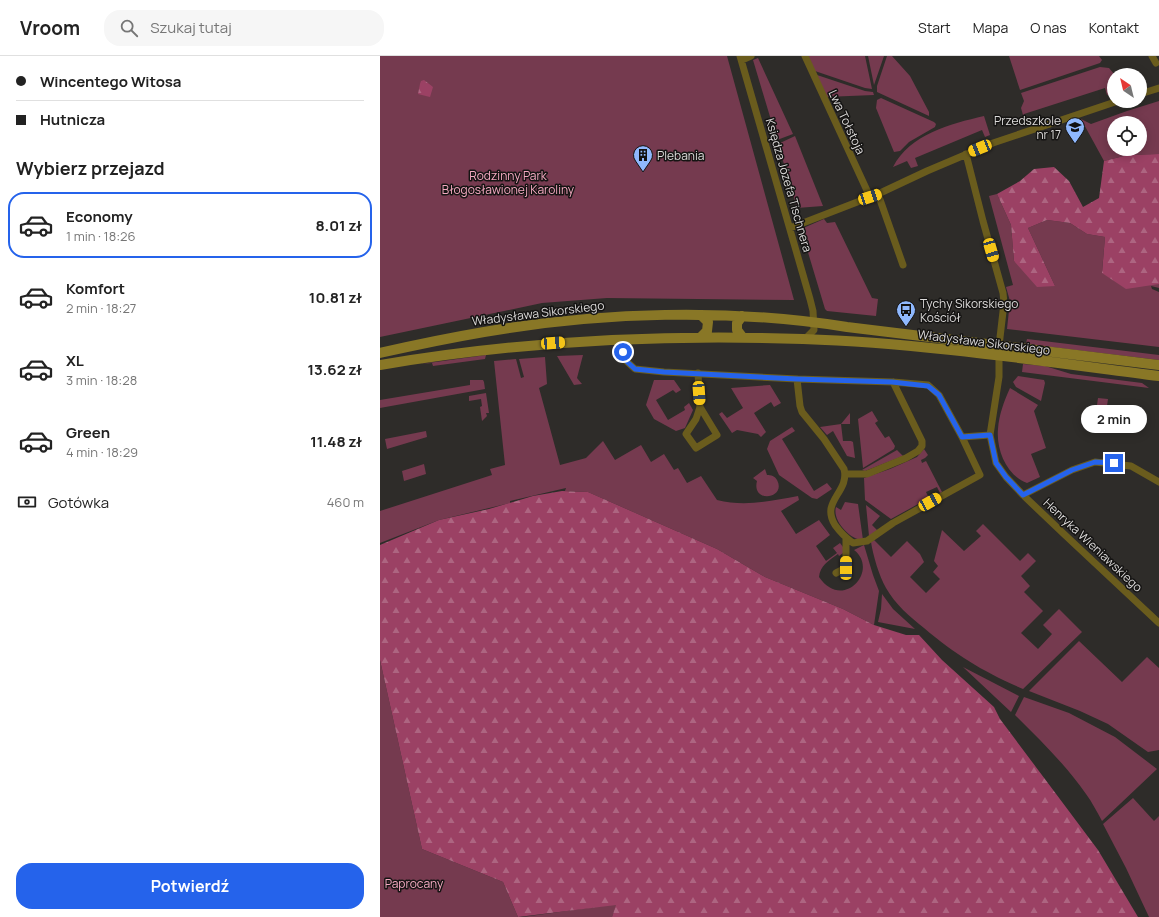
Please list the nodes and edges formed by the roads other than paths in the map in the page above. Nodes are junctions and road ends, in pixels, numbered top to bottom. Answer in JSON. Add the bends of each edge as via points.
{"nodes":[{"id":1,"x":751,"y":56,"type":"edge"},
{"id":2,"x":805,"y":56,"type":"edge"},
{"id":3,"x":741,"y":58,"type":"edge"},
{"id":4,"x":1159,"y":88,"type":"edge"},
{"id":5,"x":1147,"y":92,"type":"edge"},
{"id":6,"x":1107,"y":105,"type":"edge"},
{"id":7,"x":966,"y":154,"type":"junction"},
{"id":8,"x":878,"y":194,"type":"junction"},
{"id":9,"x":870,"y":197,"type":"junction"},
{"id":10,"x":790,"y":228,"type":"junction"},
{"id":11,"x":903,"y":265,"type":"dead end"},
{"id":12,"x":701,"y":315,"type":"junction"},
{"id":13,"x":742,"y":316,"type":"junction"},
{"id":14,"x":814,"y":322,"type":"junction"},
{"id":15,"x":701,"y":337,"type":"junction"},
{"id":16,"x":743,"y":338,"type":"junction"},
{"id":17,"x":624,"y":339,"type":"junction"},
{"id":18,"x":804,"y":339,"type":"junction"},
{"id":19,"x":999,"y":346,"type":"junction"},
{"id":20,"x":380,"y":353,"type":"edge"},
{"id":21,"x":999,"y":356,"type":"junction"},
{"id":22,"x":380,"y":365,"type":"edge"},
{"id":23,"x":1159,"y":365,"type":"edge"},
{"id":24,"x":698,"y":373,"type":"junction"},
{"id":25,"x":1159,"y":376,"type":"edge"},
{"id":26,"x":797,"y":379,"type":"junction"},
{"id":27,"x":892,"y":382,"type":"junction"},
{"id":28,"x":700,"y":407,"type":"junction"},
{"id":29,"x":990,"y":435,"type":"junction"},
{"id":30,"x":962,"y":437,"type":"junction"},
{"id":31,"x":845,"y":474,"type":"junction"},
{"id":32,"x":1159,"y":482,"type":"edge"},
{"id":33,"x":1023,"y":495,"type":"junction"},
{"id":34,"x":846,"y":538,"type":"junction"},
{"id":35,"x":836,"y":573,"type":"dead end"},
{"id":36,"x":1159,"y":623,"type":"edge"}],
"edges":[{"from":1,"to":3,"type":"street"},
{"from":2,"to":9,"type":"street","name":"Lwa Tołstoja"},
{"from":3,"to":10,"type":"street","name":"Księdza Józefa Tischnera"},
{"from":4,"to":5,"type":"street"},
{"from":6,"to":7,"type":"street"},
{"from":7,"to":8,"type":"street"},
{"from":7,"to":19,"type":"street","via":[[1004,293]]},
{"from":8,"to":9,"type":"street"},
{"from":8,"to":11,"type":"street"},
{"from":9,"to":10,"type":"street"},
{"from":10,"to":14,"type":"street","name":"Księdza Józefa Tischnera"},
{"from":12,"to":13,"type":"street","name":"Władysława Sikorskiego"},
{"from":12,"to":15,"type":"street","via":[[708,322],[707,331]]},
{"from":12,"to":20,"type":"street","name":"Władysława Sikorskiego","via":[[651,315],[565,321],[485,332]]},
{"from":13,"to":14,"type":"street","name":"Władysława Sikorskiego"},
{"from":13,"to":16,"type":"street","via":[[737,322]]},
{"from":14,"to":18,"type":"street","via":[[814,330]]},
{"from":14,"to":19,"type":"street","name":"Władysława Sikorskiego"},
{"from":15,"to":16,"type":"street","name":"Władysława Sikorskiego"},
{"from":15,"to":17,"type":"street","name":"Władysława Sikorskiego"},
{"from":16,"to":18,"type":"street","name":"Władysława Sikorskiego"},
{"from":17,"to":22,"type":"street","name":"Władysława Sikorskiego","via":[[539,344]]},
{"from":17,"to":24,"type":"street","via":[[623,358],[635,369]]},
{"from":18,"to":21,"type":"street","name":"Władysława Sikorskiego"},
{"from":19,"to":21,"type":"street","name":"Henryka Wieniawskiego"},
{"from":19,"to":23,"type":"street","name":"Władysława Sikorskiego"},
{"from":21,"to":25,"type":"street","name":"Władysława Sikorskiego"},
{"from":21,"to":29,"type":"street","name":"Henryka Wieniawskiego"},
{"from":24,"to":26,"type":"street"},
{"from":24,"to":28,"type":"street"},
{"from":26,"to":27,"type":"street"},
{"from":26,"to":31,"type":"street","via":[[802,412],[824,439]]},
{"from":27,"to":30,"type":"street","via":[[928,386],[939,395]]},
{"from":27,"to":31,"type":"street","via":[[922,441],[922,446],[906,458],[867,474]]},
{"from":28,"to":28,"type":"street","via":[[686,434],[696,448],[717,435]]},
{"from":29,"to":30,"type":"street"},
{"from":29,"to":33,"type":"street","name":"Henryka Wieniawskiego","via":[[996,463]]},
{"from":30,"to":34,"type":"street","via":[[980,475],[893,523],[867,541],[853,543]]},
{"from":31,"to":34,"type":"street","via":[[830,513],[835,525]]},
{"from":32,"to":33,"type":"street","via":[[1131,466],[1095,462],[1072,470]]},
{"from":33,"to":36,"type":"street","name":"Henryka Wieniawskiego"},
{"from":34,"to":35,"type":"street","via":[[846,568]]}]}
